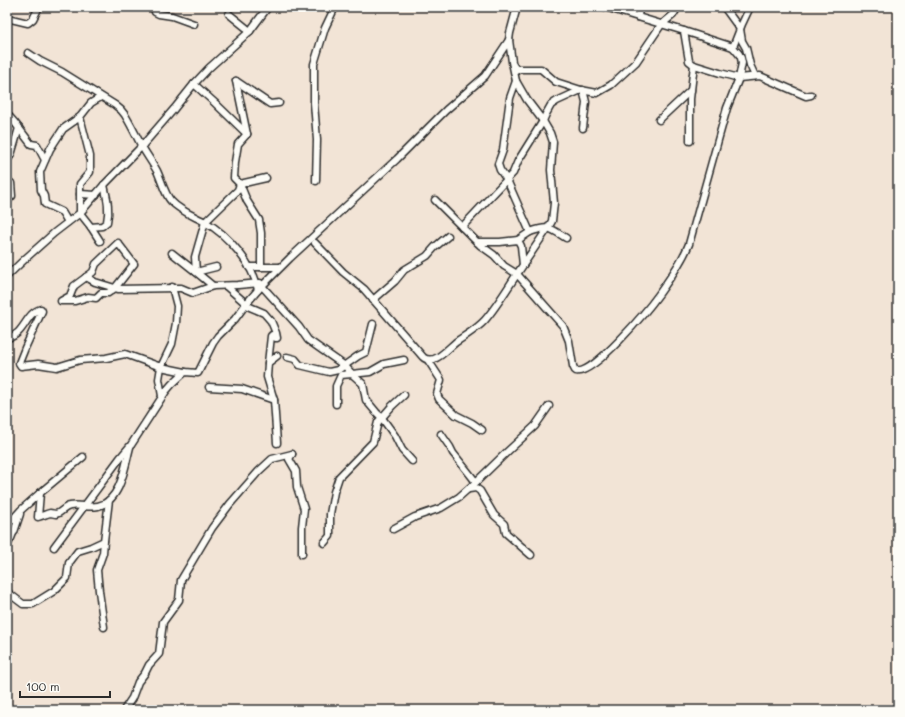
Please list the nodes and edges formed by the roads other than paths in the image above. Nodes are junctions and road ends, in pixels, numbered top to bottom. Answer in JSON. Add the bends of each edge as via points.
{"nodes":[{"id":1,"x":39,"y":7,"type":"edge"},
{"id":2,"x":154,"y":7,"type":"edge"},
{"id":3,"x":268,"y":7,"type":"edge"},
{"id":4,"x":335,"y":7,"type":"edge"},
{"id":5,"x":517,"y":7,"type":"edge"},
{"id":6,"x":605,"y":7,"type":"edge"},
{"id":7,"x":640,"y":7,"type":"edge"},
{"id":8,"x":678,"y":7,"type":"edge"},
{"id":9,"x":724,"y":7,"type":"edge"},
{"id":10,"x":750,"y":7,"type":"edge"},
{"id":11,"x":229,"y":14,"type":"dead end"},
{"id":12,"x":638,"y":17,"type":"junction"},
{"id":13,"x":7,"y":18,"type":"edge"},
{"id":14,"x":194,"y":24,"type":"dead end"},
{"id":15,"x":662,"y":25,"type":"junction"},
{"id":16,"x":740,"y":29,"type":"junction"},
{"id":17,"x":250,"y":31,"type":"junction"},
{"id":18,"x":684,"y":31,"type":"junction"},
{"id":19,"x":509,"y":40,"type":"junction"},
{"id":20,"x":733,"y":47,"type":"junction"},
{"id":21,"x":28,"y":53,"type":"dead end"},
{"id":22,"x":512,"y":62,"type":"junction"},
{"id":23,"x":694,"y":65,"type":"junction"},
{"id":24,"x":755,"y":76,"type":"junction"},
{"id":25,"x":739,"y":78,"type":"junction"},
{"id":26,"x":516,"y":81,"type":"junction"},
{"id":27,"x":194,"y":84,"type":"junction"},
{"id":28,"x":582,"y":90,"type":"junction"},
{"id":29,"x":691,"y":90,"type":"junction"},
{"id":30,"x":811,"y":95,"type":"dead end"},
{"id":31,"x":100,"y":97,"type":"junction"},
{"id":32,"x":279,"y":103,"type":"dead end"},
{"id":33,"x":7,"y":114,"type":"edge"},
{"id":34,"x":80,"y":117,"type":"junction"},
{"id":35,"x":660,"y":120,"type":"dead end"},
{"id":36,"x":543,"y":121,"type":"junction"},
{"id":37,"x":19,"y":128,"type":"junction"},
{"id":38,"x":583,"y":128,"type":"dead end"},
{"id":39,"x":247,"y":134,"type":"junction"},
{"id":40,"x":690,"y":141,"type":"dead end"},
{"id":41,"x":142,"y":146,"type":"junction"},
{"id":42,"x":7,"y":160,"type":"edge"},
{"id":43,"x":45,"y":160,"type":"junction"},
{"id":44,"x":266,"y":178,"type":"dead end"},
{"id":45,"x":507,"y":180,"type":"junction"},
{"id":46,"x":7,"y":181,"type":"edge"},
{"id":47,"x":316,"y":181,"type":"dead end"},
{"id":48,"x":240,"y":184,"type":"junction"},
{"id":49,"x":104,"y":185,"type":"junction"},
{"id":50,"x":80,"y":194,"type":"junction"},
{"id":51,"x":96,"y":195,"type":"junction"},
{"id":52,"x":435,"y":200,"type":"dead end"},
{"id":53,"x":7,"y":201,"type":"edge"},
{"id":54,"x":80,"y":213,"type":"junction"},
{"id":55,"x":68,"y":222,"type":"junction"},
{"id":56,"x":206,"y":222,"type":"junction"},
{"id":57,"x":92,"y":227,"type":"junction"},
{"id":58,"x":462,"y":227,"type":"junction"},
{"id":59,"x":548,"y":228,"type":"junction"},
{"id":60,"x":530,"y":232,"type":"junction"},
{"id":61,"x":448,"y":236,"type":"dead end"},
{"id":62,"x":566,"y":238,"type":"dead end"},
{"id":63,"x":518,"y":240,"type":"junction"},
{"id":64,"x":100,"y":241,"type":"dead end"},
{"id":65,"x":477,"y":242,"type":"junction"},
{"id":66,"x":315,"y":243,"type":"dead end"},
{"id":67,"x":172,"y":253,"type":"dead end"},
{"id":68,"x":523,"y":265,"type":"junction"},
{"id":69,"x":216,"y":267,"type":"dead end"},
{"id":70,"x":249,"y":267,"type":"junction"},
{"id":71,"x":261,"y":267,"type":"junction"},
{"id":72,"x":280,"y":267,"type":"junction"},
{"id":73,"x":196,"y":272,"type":"junction"},
{"id":74,"x":517,"y":274,"type":"junction"},
{"id":75,"x":7,"y":276,"type":"edge"},
{"id":76,"x":86,"y":277,"type":"junction"},
{"id":77,"x":261,"y":285,"type":"junction"},
{"id":78,"x":213,"y":286,"type":"junction"},
{"id":79,"x":226,"y":286,"type":"junction"},
{"id":80,"x":172,"y":287,"type":"junction"},
{"id":81,"x":115,"y":288,"type":"junction"},
{"id":82,"x":373,"y":300,"type":"junction"},
{"id":83,"x":246,"y":304,"type":"junction"},
{"id":84,"x":374,"y":324,"type":"dead end"},
{"id":85,"x":7,"y":338,"type":"edge"},
{"id":86,"x":277,"y":356,"type":"dead end"},
{"id":87,"x":287,"y":357,"type":"dead end"},
{"id":88,"x":404,"y":360,"type":"dead end"},
{"id":89,"x":428,"y":360,"type":"junction"},
{"id":90,"x":268,"y":363,"type":"junction"},
{"id":91,"x":345,"y":366,"type":"junction"},
{"id":92,"x":161,"y":367,"type":"junction"},
{"id":93,"x":185,"y":372,"type":"junction"},
{"id":94,"x":352,"y":374,"type":"junction"},
{"id":95,"x":210,"y":387,"type":"dead end"},
{"id":96,"x":404,"y":395,"type":"dead end"},
{"id":97,"x":162,"y":396,"type":"junction"},
{"id":98,"x":274,"y":400,"type":"junction"},
{"id":99,"x":336,"y":404,"type":"dead end"},
{"id":100,"x":549,"y":406,"type":"dead end"},
{"id":101,"x":382,"y":418,"type":"junction"},
{"id":102,"x":482,"y":430,"type":"dead end"},
{"id":103,"x":441,"y":434,"type":"dead end"},
{"id":104,"x":277,"y":443,"type":"dead end"},
{"id":105,"x":131,"y":445,"type":"junction"},
{"id":106,"x":83,"y":457,"type":"dead end"},
{"id":107,"x":412,"y":461,"type":"dead end"},
{"id":108,"x":476,"y":482,"type":"junction"},
{"id":109,"x":468,"y":489,"type":"junction"},
{"id":110,"x":40,"y":493,"type":"junction"},
{"id":111,"x":109,"y":500,"type":"junction"},
{"id":112,"x":85,"y":506,"type":"junction"},
{"id":113,"x":21,"y":510,"type":"junction"},
{"id":114,"x":7,"y":521,"type":"edge"},
{"id":115,"x":393,"y":529,"type":"dead end"},
{"id":116,"x":104,"y":541,"type":"junction"},
{"id":117,"x":7,"y":543,"type":"edge"},
{"id":118,"x":324,"y":543,"type":"dead end"},
{"id":119,"x":54,"y":547,"type":"dead end"},
{"id":120,"x":302,"y":554,"type":"dead end"},
{"id":121,"x":531,"y":555,"type":"dead end"},
{"id":122,"x":7,"y":592,"type":"edge"},
{"id":123,"x":104,"y":626,"type":"dead end"},
{"id":124,"x":124,"y":710,"type":"edge"}],
"edges":[{"from":1,"to":13,"type":"street","via":[[28,24]]},
{"from":2,"to":14,"type":"street","via":[[155,12],[159,14]]},
{"from":3,"to":17,"type":"street"},
{"from":4,"to":47,"type":"street","via":[[325,28],[314,64]]},
{"from":5,"to":19,"type":"street"},
{"from":6,"to":12,"type":"street"},
{"from":7,"to":12,"type":"street"},
{"from":8,"to":15,"type":"street","via":[[674,16]]},
{"from":9,"to":16,"type":"street"},
{"from":10,"to":16,"type":"street"},
{"from":11,"to":17,"type":"street"},
{"from":12,"to":15,"type":"street"},
{"from":15,"to":18,"type":"street"},
{"from":15,"to":28,"type":"street","via":[[636,62],[611,85],[597,93]]},
{"from":16,"to":20,"type":"street"},
{"from":16,"to":24,"type":"street"},
{"from":17,"to":27,"type":"street"},
{"from":18,"to":20,"type":"street"},
{"from":18,"to":23,"type":"street","via":[[689,61]]},
{"from":19,"to":22,"type":"street"},
{"from":19,"to":72,"type":"street","via":[[485,76]]},
{"from":20,"to":25,"type":"street","via":[[741,60]]},
{"from":21,"to":31,"type":"street"},
{"from":22,"to":26,"type":"street"},
{"from":22,"to":28,"type":"street","via":[[516,69],[541,69],[556,82]]},
{"from":23,"to":25,"type":"street"},
{"from":23,"to":29,"type":"street"},
{"from":24,"to":25,"type":"street"},
{"from":24,"to":30,"type":"street","via":[[806,96]]},
{"from":25,"to":74,"type":"street","via":[[727,108],[684,254],[658,295],[616,344],[593,365],[580,371],[575,370],[563,326]]},
{"from":26,"to":36,"type":"street"},
{"from":26,"to":45,"type":"street","via":[[510,98],[498,164]]},
{"from":27,"to":39,"type":"street"},
{"from":27,"to":41,"type":"street"},
{"from":28,"to":36,"type":"street","via":[[557,101],[551,106]]},
{"from":28,"to":38,"type":"street","via":[[586,102]]},
{"from":29,"to":35,"type":"street"},
{"from":29,"to":40,"type":"street"},
{"from":31,"to":34,"type":"street","via":[[91,103]]},
{"from":31,"to":41,"type":"street","via":[[124,113]]},
{"from":32,"to":39,"type":"street","via":[[270,104],[236,81]]},
{"from":33,"to":37,"type":"street"},
{"from":34,"to":43,"type":"street","via":[[63,129]]},
{"from":34,"to":50,"type":"street","via":[[90,156],[90,172],[80,184]]},
{"from":36,"to":45,"type":"street"},
{"from":36,"to":59,"type":"street","via":[[553,142],[551,170],[554,203],[552,221]]},
{"from":37,"to":42,"type":"street"},
{"from":37,"to":43,"type":"street","via":[[30,144],[37,145]]},
{"from":39,"to":48,"type":"street","via":[[238,144],[235,162],[234,178]]},
{"from":41,"to":49,"type":"street"},
{"from":41,"to":56,"type":"street","via":[[171,201]]},
{"from":43,"to":55,"type":"street","via":[[40,172],[44,204],[62,212]]},
{"from":44,"to":48,"type":"street"},
{"from":45,"to":58,"type":"street"},
{"from":45,"to":60,"type":"street"},
{"from":46,"to":53,"type":"street","via":[[11,183],[12,196]]},
{"from":48,"to":56,"type":"street","via":[[238,190]]},
{"from":48,"to":71,"type":"street","via":[[246,201],[259,220]]},
{"from":49,"to":51,"type":"street"},
{"from":49,"to":57,"type":"street","via":[[109,209],[107,222],[102,226]]},
{"from":50,"to":51,"type":"street"},
{"from":50,"to":54,"type":"street"},
{"from":51,"to":54,"type":"street"},
{"from":52,"to":58,"type":"street"},
{"from":54,"to":55,"type":"street"},
{"from":54,"to":57,"type":"street"},
{"from":55,"to":75,"type":"street"},
{"from":56,"to":70,"type":"street","via":[[239,251]]},
{"from":56,"to":73,"type":"street","via":[[195,257]]},
{"from":57,"to":64,"type":"street"},
{"from":58,"to":65,"type":"street"},
{"from":59,"to":60,"type":"street"},
{"from":59,"to":62,"type":"street"},
{"from":59,"to":68,"type":"street"},
{"from":60,"to":63,"type":"street"},
{"from":61,"to":82,"type":"street","via":[[426,256],[404,270]]},
{"from":63,"to":65,"type":"street"},
{"from":63,"to":68,"type":"street"},
{"from":65,"to":74,"type":"street"},
{"from":66,"to":82,"type":"street"},
{"from":67,"to":73,"type":"street"},
{"from":68,"to":74,"type":"street"},
{"from":69,"to":73,"type":"street"},
{"from":70,"to":71,"type":"street"},
{"from":70,"to":77,"type":"street"},
{"from":71,"to":72,"type":"street"},
{"from":72,"to":77,"type":"street"},
{"from":73,"to":78,"type":"street"},
{"from":74,"to":89,"type":"street","via":[[475,330],[435,359]]},
{"from":76,"to":81,"type":"street"},
{"from":76,"to":81,"type":"street","via":[[74,286],[70,296],[61,301],[96,298]]},
{"from":76,"to":81,"type":"street","via":[[118,243],[134,264]]},
{"from":77,"to":79,"type":"street"},
{"from":77,"to":83,"type":"street"},
{"from":77,"to":91,"type":"street","via":[[308,340]]},
{"from":78,"to":79,"type":"street"},
{"from":78,"to":80,"type":"street","via":[[193,293]]},
{"from":79,"to":83,"type":"street"},
{"from":80,"to":81,"type":"street"},
{"from":80,"to":92,"type":"street","via":[[177,306],[176,323],[172,344]]},
{"from":82,"to":89,"type":"street"},
{"from":83,"to":90,"type":"street","via":[[264,313],[276,333],[277,338],[272,335],[270,337]]},
{"from":83,"to":93,"type":"street","via":[[215,339],[198,373]]},
{"from":84,"to":91,"type":"street","via":[[366,352]]},
{"from":85,"to":92,"type":"street","via":[[19,331],[33,313],[41,309],[19,363],[21,366],[39,364],[57,367],[80,360],[125,354]]},
{"from":86,"to":90,"type":"street"},
{"from":87,"to":91,"type":"street","via":[[295,359],[300,365],[329,372]]},
{"from":88,"to":94,"type":"street","via":[[384,364],[370,372]]},
{"from":89,"to":102,"type":"street","via":[[441,380],[437,394],[439,399],[456,415]]},
{"from":90,"to":98,"type":"street","via":[[267,377]]},
{"from":91,"to":94,"type":"street"},
{"from":92,"to":93,"type":"street"},
{"from":92,"to":97,"type":"street","via":[[159,379]]},
{"from":93,"to":97,"type":"street"},
{"from":94,"to":99,"type":"street","via":[[341,376],[336,386]]},
{"from":94,"to":101,"type":"street","via":[[363,384],[366,400]]},
{"from":95,"to":98,"type":"street","via":[[242,389]]},
{"from":96,"to":101,"type":"street"},
{"from":97,"to":105,"type":"street"},
{"from":98,"to":104,"type":"street"},
{"from":100,"to":108,"type":"street","via":[[535,426]]},
{"from":101,"to":107,"type":"street"},
{"from":101,"to":118,"type":"street","via":[[378,422],[373,442],[339,477],[330,514],[330,536]]},
{"from":103,"to":108,"type":"street"},
{"from":105,"to":111,"type":"street","via":[[119,486]]},
{"from":105,"to":112,"type":"street"},
{"from":106,"to":110,"type":"street"},
{"from":108,"to":109,"type":"street"},
{"from":109,"to":115,"type":"street","via":[[441,508],[415,517]]},
{"from":109,"to":121,"type":"street","via":[[480,490],[494,515],[504,524],[506,533]]},
{"from":110,"to":112,"type":"street","via":[[38,517],[57,513],[70,506]]},
{"from":110,"to":113,"type":"street"},
{"from":111,"to":112,"type":"street","via":[[98,506]]},
{"from":111,"to":116,"type":"street"},
{"from":112,"to":119,"type":"street"},
{"from":113,"to":114,"type":"street","via":[[12,520]]},
{"from":113,"to":117,"type":"street","via":[[14,532]]},
{"from":116,"to":122,"type":"street","via":[[78,551],[68,563],[67,578],[54,591],[33,604],[23,604]]},
{"from":116,"to":123,"type":"street","via":[[97,570]]},
{"from":120,"to":124,"type":"street","via":[[304,509],[297,487],[296,471],[289,459],[292,454],[272,459],[263,467],[212,528],[181,580],[179,600],[163,622],[159,654],[138,682]]}]}
